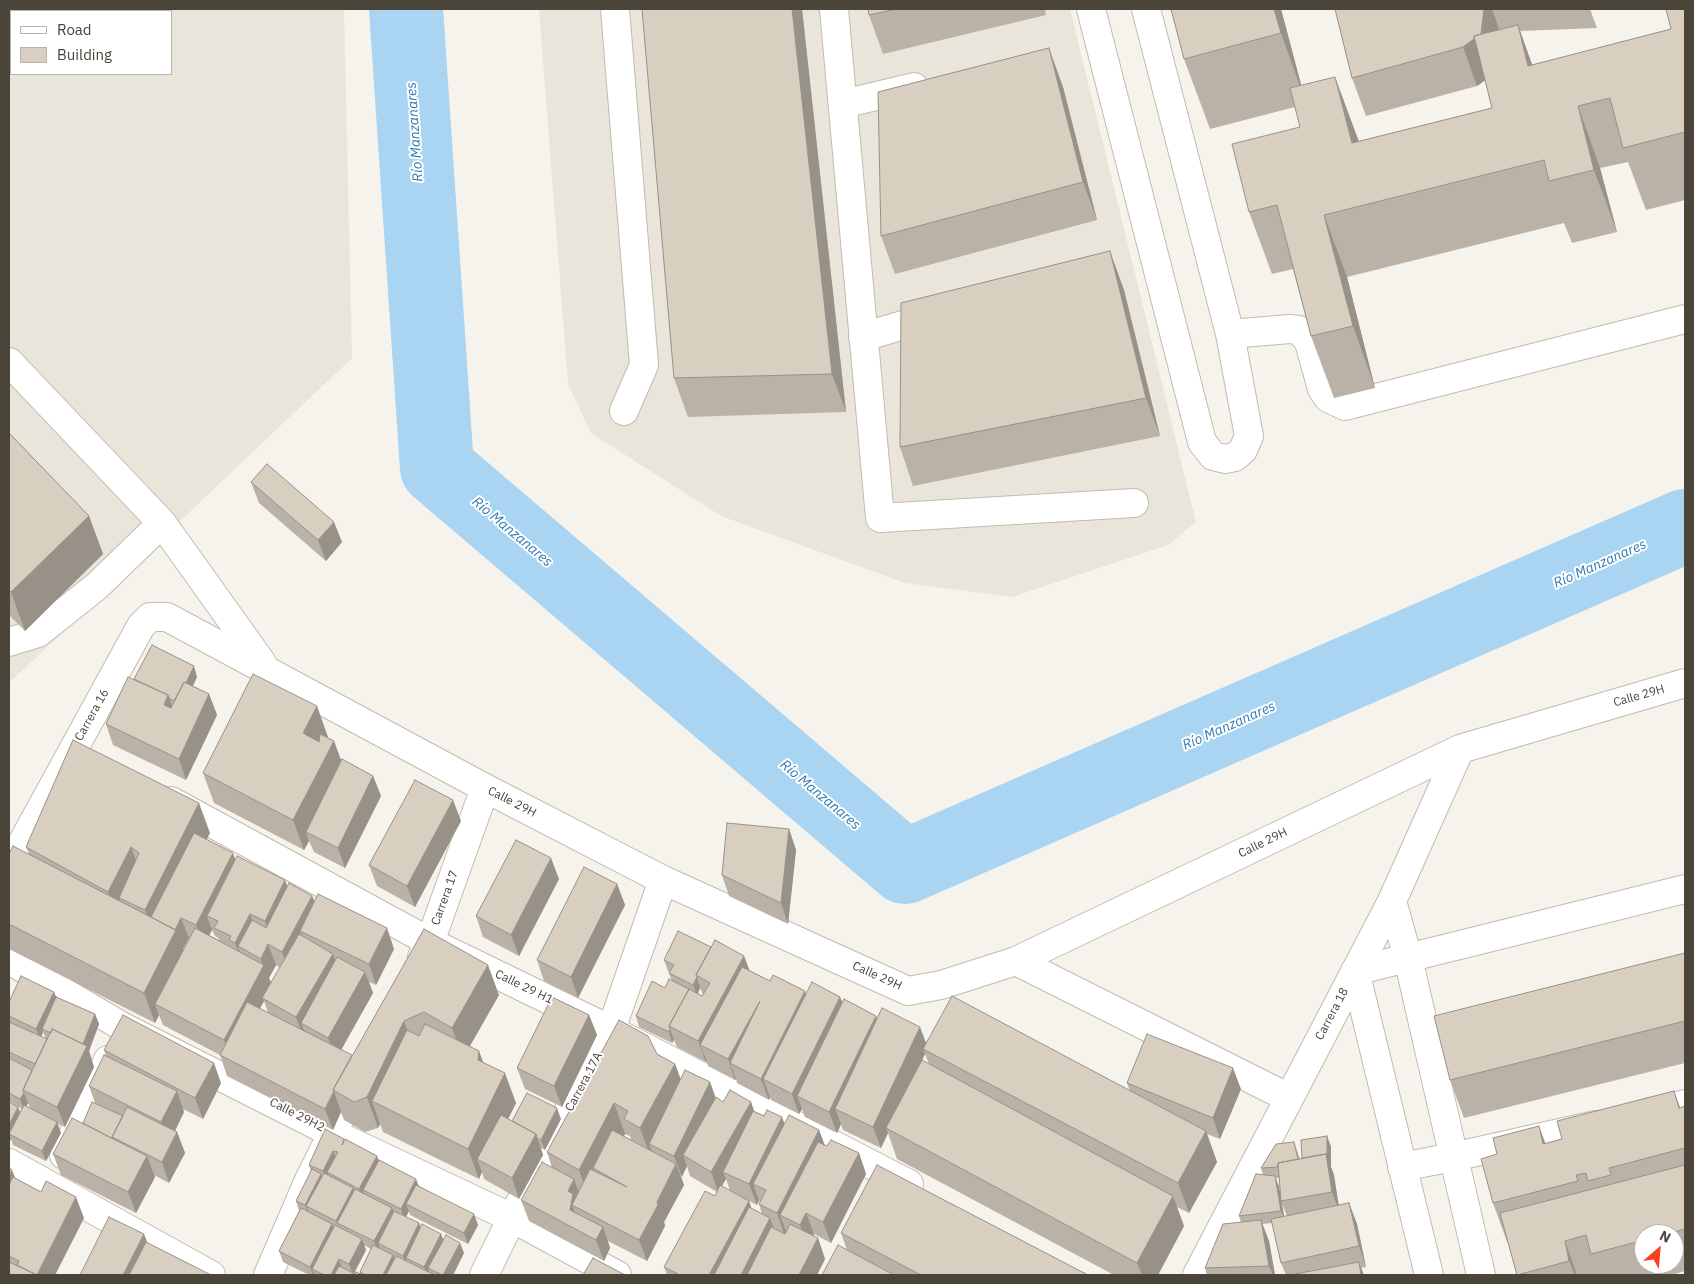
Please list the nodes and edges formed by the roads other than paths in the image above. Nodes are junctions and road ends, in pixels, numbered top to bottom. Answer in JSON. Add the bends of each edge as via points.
{"nodes":[{"id":1,"x":615,"y":9,"type":"edge"},
{"id":2,"x":834,"y":9,"type":"edge"},
{"id":3,"x":1091,"y":9,"type":"edge"},
{"id":4,"x":1146,"y":9,"type":"edge"},
{"id":5,"x":936,"y":82,"type":"edge"},
{"id":6,"x":842,"y":104,"type":"junction"},
{"id":7,"x":964,"y":307,"type":"edge"},
{"id":8,"x":1685,"y":319,"type":"edge"},
{"id":9,"x":1230,"y":334,"type":"junction"},
{"id":10,"x":863,"y":337,"type":"junction"},
{"id":11,"x":9,"y":362,"type":"edge"},
{"id":12,"x":624,"y":411,"type":"dead end"},
{"id":13,"x":1134,"y":503,"type":"dead end"},
{"id":14,"x":162,"y":523,"type":"junction"},
{"id":15,"x":150,"y":617,"type":"joint"},
{"id":16,"x":9,"y":642,"type":"edge"},
{"id":17,"x":266,"y":669,"type":"junction"},
{"id":18,"x":1685,"y":682,"type":"edge"},
{"id":19,"x":1460,"y":749,"type":"junction"},
{"id":20,"x":484,"y":788,"type":"junction"},
{"id":21,"x":152,"y":791,"type":"edge"},
{"id":22,"x":9,"y":867,"type":"edge"},
{"id":23,"x":662,"y":880,"type":"junction"},
{"id":24,"x":1685,"y":889,"type":"edge"},
{"id":25,"x":1392,"y":901,"type":"junction"},
{"id":26,"x":430,"y":942,"type":"junction"},
{"id":27,"x":1408,"y":958,"type":"junction"},
{"id":28,"x":9,"y":960,"type":"edge"},
{"id":29,"x":1016,"y":961,"type":"junction"},
{"id":30,"x":1355,"y":971,"type":"junction"},
{"id":31,"x":412,"y":977,"type":"edge"},
{"id":32,"x":123,"y":1027,"type":"junction"},
{"id":33,"x":611,"y":1030,"type":"junction"},
{"id":34,"x":372,"y":1055,"type":"edge"},
{"id":35,"x":1288,"y":1098,"type":"junction"},
{"id":36,"x":1685,"y":1104,"type":"edge"},
{"id":37,"x":332,"y":1133,"type":"junction"},
{"id":38,"x":1453,"y":1157,"type":"junction"},
{"id":39,"x":9,"y":1163,"type":"edge"},
{"id":40,"x":1402,"y":1167,"type":"junction"},
{"id":41,"x":50,"y":1185,"type":"junction"},
{"id":42,"x":930,"y":1195,"type":"edge"},
{"id":43,"x":512,"y":1218,"type":"junction"},
{"id":44,"x":212,"y":1275,"type":"edge"},
{"id":45,"x":268,"y":1275,"type":"edge"},
{"id":46,"x":484,"y":1275,"type":"edge"},
{"id":47,"x":617,"y":1275,"type":"edge"},
{"id":48,"x":1197,"y":1275,"type":"edge"},
{"id":49,"x":1429,"y":1275,"type":"edge"},
{"id":50,"x":1481,"y":1275,"type":"edge"}],
"edges":[{"from":1,"to":12,"type":"street","via":[[644,364]]},
{"from":2,"to":6,"type":"street"},
{"from":3,"to":9,"type":"street","via":[[1202,442],[1213,456],[1225,460],[1243,450],[1249,436]]},
{"from":4,"to":9,"type":"street"},
{"from":5,"to":6,"type":"street"},
{"from":6,"to":10,"type":"street"},
{"from":7,"to":10,"type":"street"},
{"from":8,"to":9,"type":"street","via":[[1345,406],[1328,398],[1322,389],[1309,342],[1299,330]]},
{"from":10,"to":13,"type":"street","via":[[880,518]]},
{"from":11,"to":14,"type":"street"},
{"from":14,"to":16,"type":"street","via":[[97,586],[38,633]]},
{"from":14,"to":17,"type":"street"},
{"from":15,"to":17,"type":"street","name":"Calle 29H","via":[[167,617]]},
{"from":15,"to":22,"type":"street","name":"Carrera 16","via":[[141,626],[83,753]]},
{"from":17,"to":20,"type":"street","name":"Calle 29H"},
{"from":18,"to":19,"type":"street","name":"Calle 29H"},
{"from":19,"to":25,"type":"street","name":"Carrera 18"},
{"from":19,"to":29,"type":"street","name":"Calle 29H"},
{"from":20,"to":23,"type":"street","name":"Calle 29H"},
{"from":20,"to":26,"type":"street","name":"Carrera 17"},
{"from":21,"to":26,"type":"street","name":"Calle 29 H1"},
{"from":23,"to":29,"type":"street","name":"Calle 29H","via":[[908,991],[941,985]]},
{"from":23,"to":33,"type":"street","name":"Carrera 17A"},
{"from":24,"to":27,"type":"street"},
{"from":25,"to":27,"type":"street"},
{"from":25,"to":30,"type":"street","name":"Carrera 18"},
{"from":26,"to":31,"type":"street","name":"Carrera 17"},
{"from":26,"to":33,"type":"street","name":"Calle 29 H1"},
{"from":27,"to":30,"type":"street"},
{"from":27,"to":38,"type":"street"},
{"from":28,"to":32,"type":"street","name":"Calle 29H2"},
{"from":29,"to":35,"type":"street"},
{"from":30,"to":35,"type":"street","name":"Carrera 18"},
{"from":30,"to":40,"type":"street"},
{"from":32,"to":37,"type":"street","name":"Calle 29H2"},
{"from":32,"to":41,"type":"street"},
{"from":33,"to":42,"type":"street","name":"Calle 29 H1"},
{"from":33,"to":43,"type":"street","name":"Carrera 17A"},
{"from":34,"to":37,"type":"street"},
{"from":35,"to":48,"type":"street","name":"Carrera 18"},
{"from":36,"to":38,"type":"street"},
{"from":37,"to":43,"type":"street","name":"Calle 29H2"},
{"from":37,"to":45,"type":"street"},
{"from":38,"to":40,"type":"street"},
{"from":38,"to":50,"type":"street"},
{"from":39,"to":41,"type":"street"},
{"from":40,"to":49,"type":"street"},
{"from":41,"to":44,"type":"street"},
{"from":43,"to":46,"type":"street","name":"Carrera 17A"},
{"from":43,"to":47,"type":"street","name":"Calle 29H2"}]}
